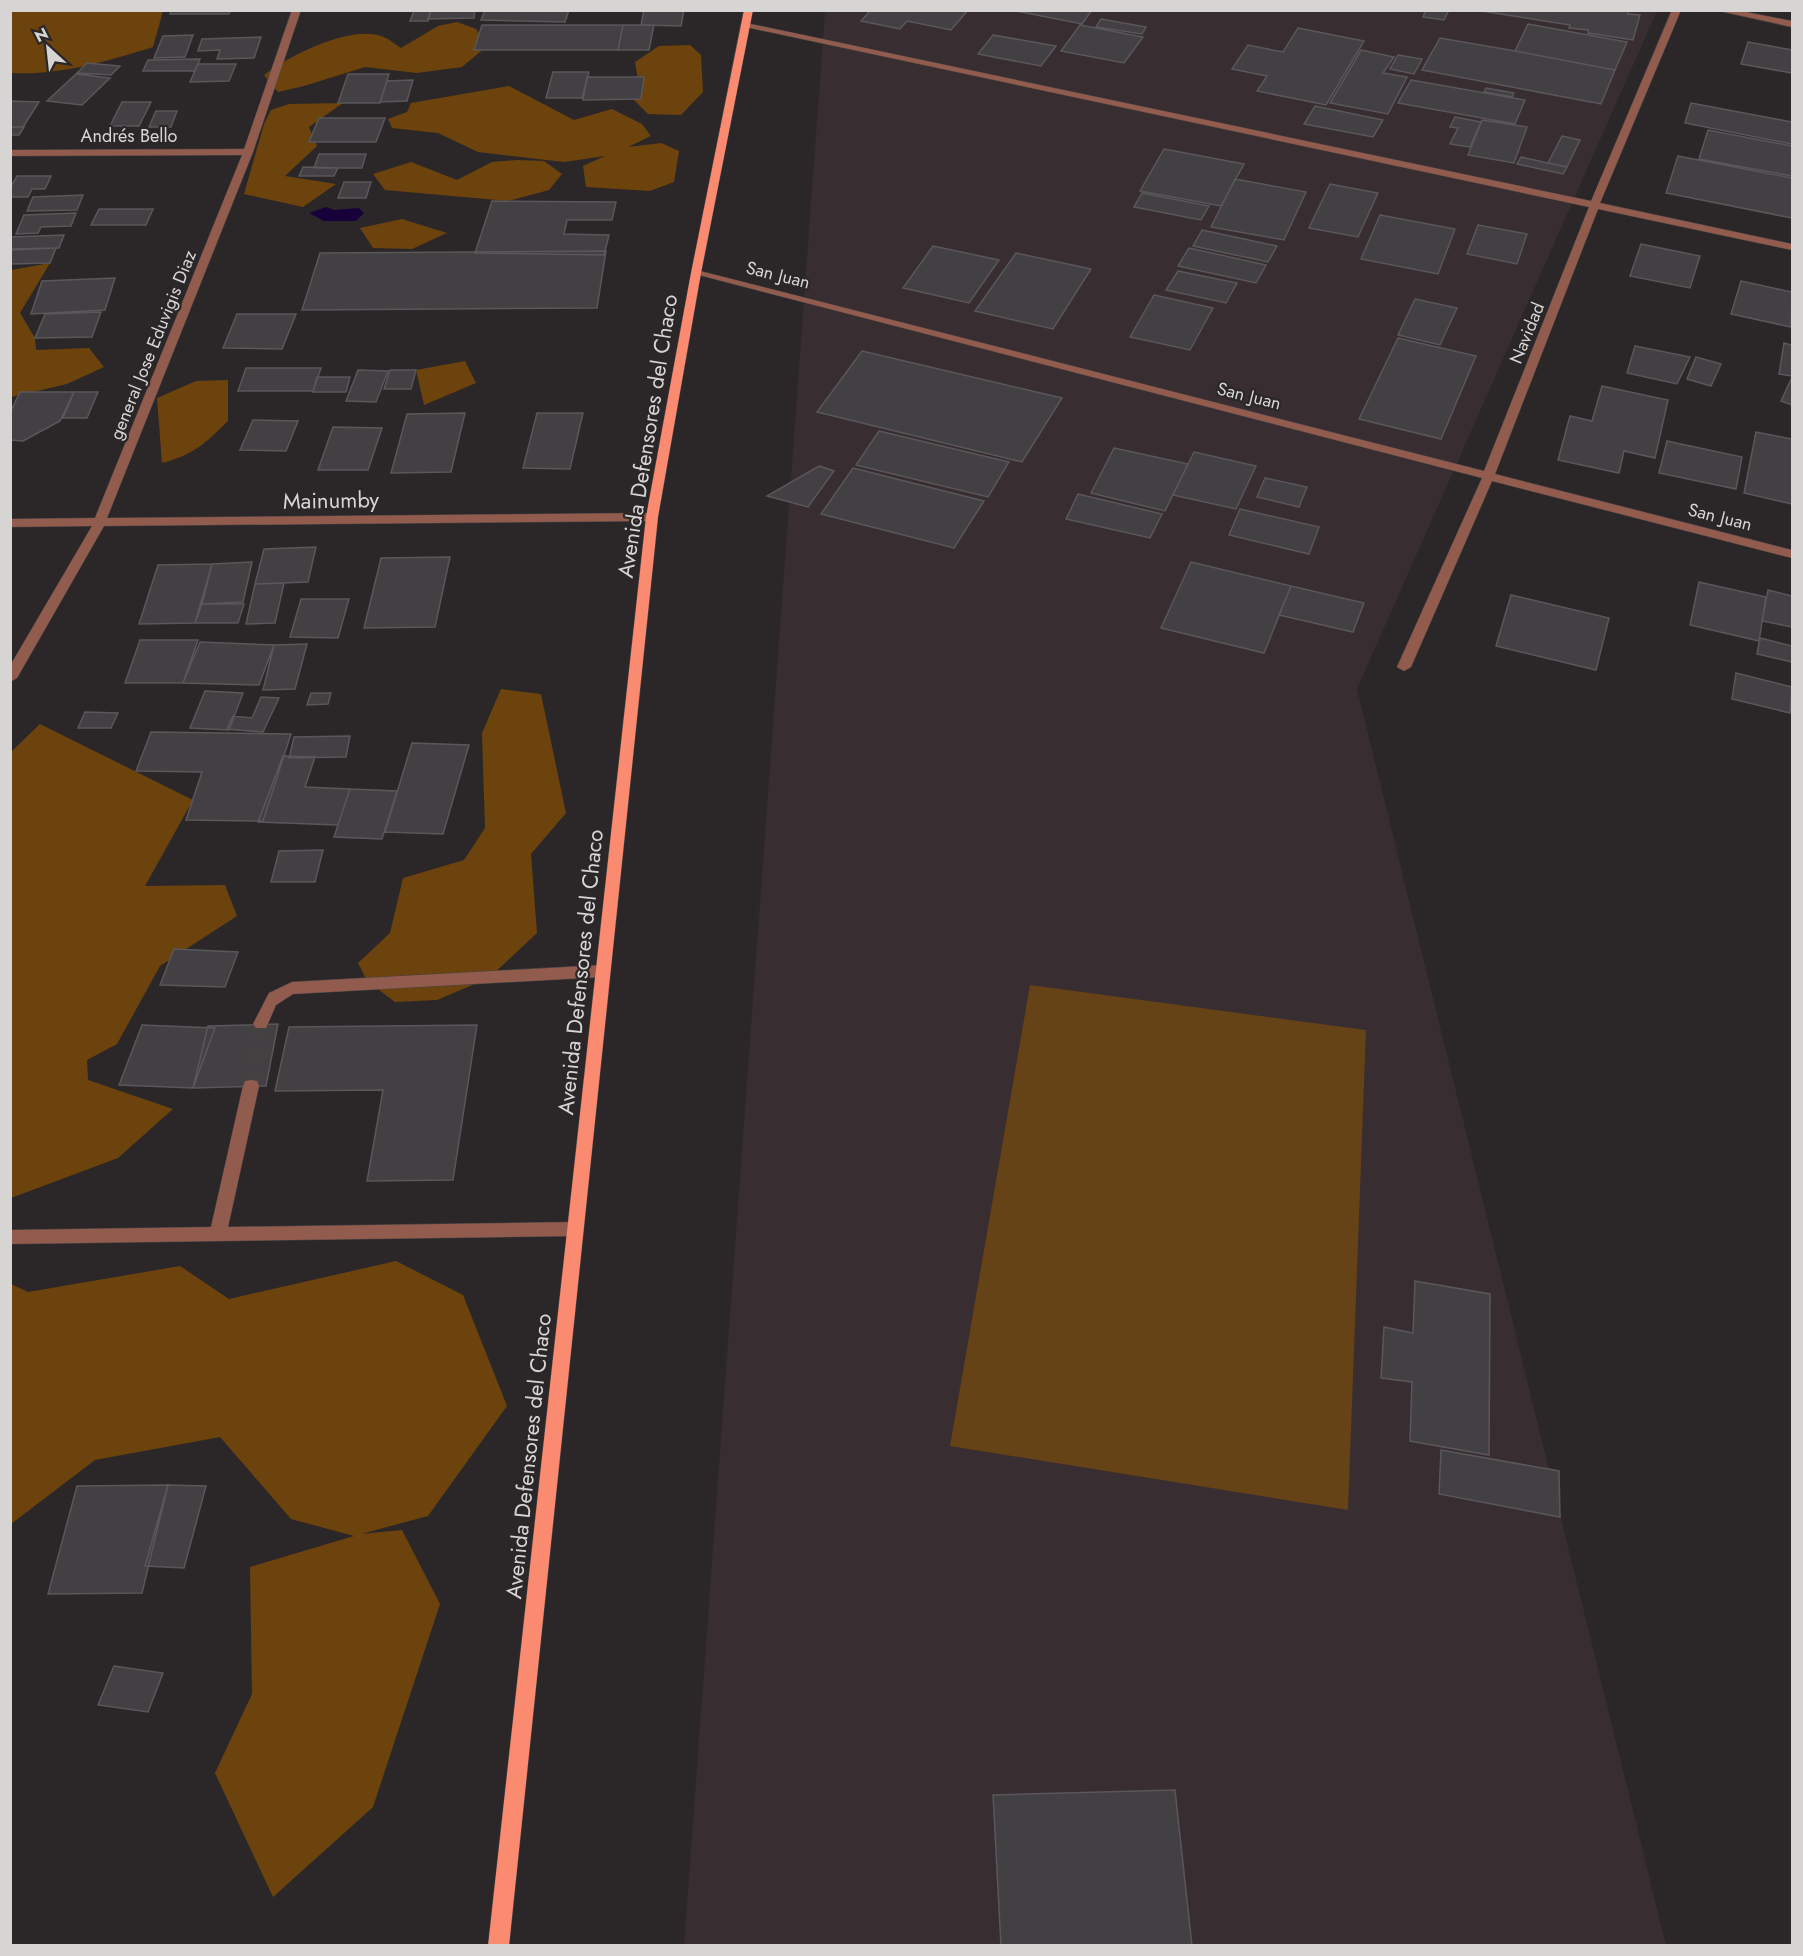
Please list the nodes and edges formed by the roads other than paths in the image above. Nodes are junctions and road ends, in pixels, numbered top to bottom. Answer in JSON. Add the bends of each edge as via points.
{"nodes":[{"id":1,"x":297,"y":10,"type":"edge"},
{"id":2,"x":749,"y":10,"type":"edge"},
{"id":3,"x":1677,"y":10,"type":"edge"},
{"id":4,"x":1719,"y":10,"type":"edge"},
{"id":5,"x":1792,"y":24,"type":"edge"},
{"id":6,"x":746,"y":26,"type":"junction"},
{"id":7,"x":248,"y":152,"type":"junction"},
{"id":8,"x":10,"y":153,"type":"edge"},
{"id":9,"x":1594,"y":207,"type":"junction"},
{"id":10,"x":1792,"y":247,"type":"edge"},
{"id":11,"x":696,"y":273,"type":"junction"},
{"id":12,"x":1488,"y":477,"type":"junction"},
{"id":13,"x":652,"y":518,"type":"junction"},
{"id":14,"x":10,"y":524,"type":"edge"},
{"id":15,"x":99,"y":524,"type":"junction"},
{"id":16,"x":1792,"y":554,"type":"edge"},
{"id":17,"x":1404,"y":667,"type":"dead end"},
{"id":18,"x":10,"y":678,"type":"edge"},
{"id":19,"x":603,"y":971,"type":"junction"},
{"id":20,"x":261,"y":1024,"type":"tunnel mouth"},
{"id":21,"x":251,"y":1086,"type":"tunnel mouth"},
{"id":22,"x":575,"y":1229,"type":"junction"},
{"id":23,"x":218,"y":1234,"type":"junction"},
{"id":24,"x":10,"y":1237,"type":"edge"},
{"id":25,"x":498,"y":1946,"type":"edge"}],
"edges":[{"from":1,"to":7,"type":"street","name":"general Jose Eduvigis Diaz"},
{"from":2,"to":6,"type":"main road","name":"Avenida Defensores del Chaco"},
{"from":3,"to":9,"type":"street","name":"Navidad"},
{"from":4,"to":5,"type":"street"},
{"from":6,"to":9,"type":"street"},
{"from":6,"to":11,"type":"main road","name":"Avenida Defensores del Chaco"},
{"from":7,"to":8,"type":"street","name":"Andrés Bello"},
{"from":7,"to":15,"type":"street","name":"general Jose Eduvigis Diaz"},
{"from":9,"to":10,"type":"street"},
{"from":9,"to":12,"type":"street","name":"Navidad"},
{"from":11,"to":12,"type":"street","name":"San Juan"},
{"from":11,"to":13,"type":"main road","name":"Avenida Defensores del Chaco"},
{"from":12,"to":16,"type":"street","name":"San Juan"},
{"from":12,"to":17,"type":"street","name":"Navidad"},
{"from":13,"to":15,"type":"street","name":"Mainumby"},
{"from":13,"to":19,"type":"main road","name":"Avenida Defensores del Chaco"},
{"from":14,"to":15,"type":"street","name":"Mainumby"},
{"from":15,"to":18,"type":"street","name":"general Jose Eduvigis Diaz"},
{"from":19,"to":20,"type":"street","via":[[292,988],[270,999]]},
{"from":19,"to":22,"type":"main road","name":"Avenida Defensores del Chaco"},
{"from":21,"to":23,"type":"street"},
{"from":22,"to":23,"type":"street"},
{"from":22,"to":25,"type":"main road","name":"Avenida Defensores del Chaco"},
{"from":23,"to":24,"type":"street"}]}
